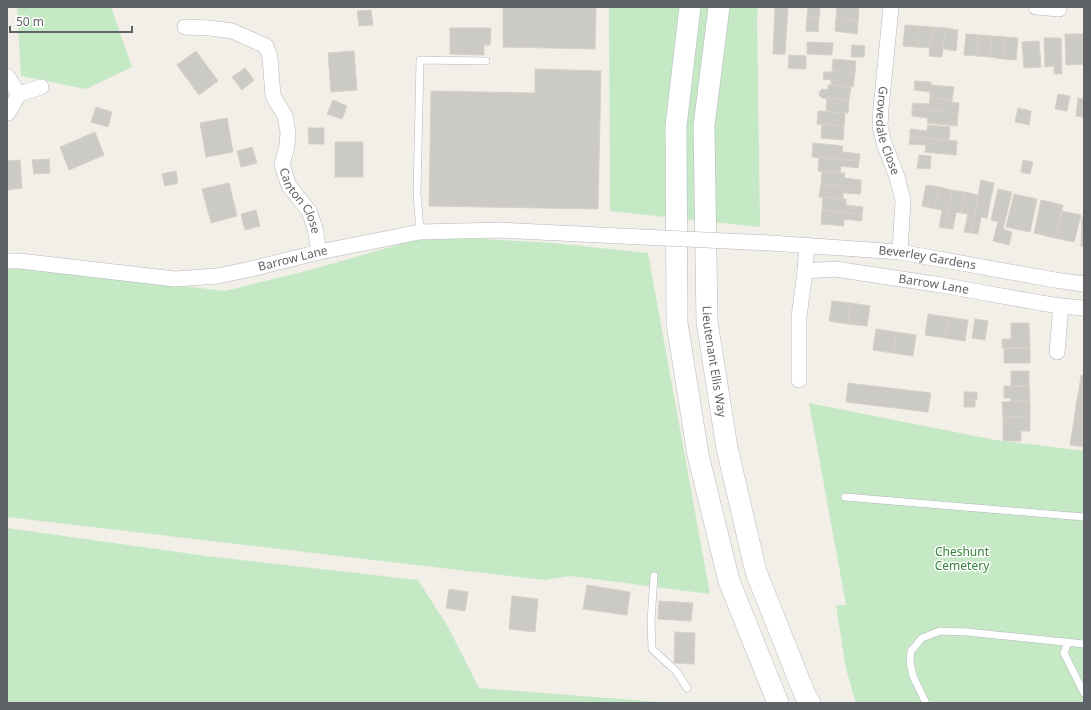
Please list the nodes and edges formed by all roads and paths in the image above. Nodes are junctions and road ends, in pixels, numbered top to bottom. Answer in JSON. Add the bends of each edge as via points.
{"nodes":[{"id":1,"x":690,"y":7,"type":"edge"},
{"id":2,"x":719,"y":7,"type":"edge"},
{"id":3,"x":891,"y":7,"type":"edge"},
{"id":4,"x":1036,"y":7,"type":"edge"},
{"id":5,"x":1059,"y":9,"type":"dead end"},
{"id":6,"x":185,"y":27,"type":"dead end"},
{"id":7,"x":486,"y":62,"type":"dead end"},
{"id":8,"x":7,"y":76,"type":"edge"},
{"id":9,"x":41,"y":87,"type":"dead end"},
{"id":10,"x":19,"y":94,"type":"junction"},
{"id":11,"x":8,"y":113,"type":"edge"},
{"id":12,"x":420,"y":232,"type":"junction"},
{"id":13,"x":770,"y":243,"type":"joint"},
{"id":14,"x":807,"y":245,"type":"junction"},
{"id":15,"x":319,"y":252,"type":"junction"},
{"id":16,"x":900,"y":252,"type":"junction"},
{"id":17,"x":7,"y":261,"type":"edge"},
{"id":18,"x":805,"y":270,"type":"junction"},
{"id":19,"x":1084,"y":284,"type":"edge"},
{"id":20,"x":1062,"y":306,"type":"junction"},
{"id":21,"x":1084,"y":308,"type":"edge"},
{"id":22,"x":1057,"y":352,"type":"dead end"},
{"id":23,"x":799,"y":380,"type":"dead end"},
{"id":24,"x":845,"y":497,"type":"dead end"},
{"id":25,"x":1084,"y":517,"type":"edge"},
{"id":26,"x":654,"y":576,"type":"dead end"},
{"id":27,"x":1068,"y":642,"type":"junction"},
{"id":28,"x":1084,"y":644,"type":"edge"},
{"id":29,"x":687,"y":688,"type":"dead end"},
{"id":30,"x":1084,"y":693,"type":"edge"},
{"id":31,"x":778,"y":703,"type":"edge"},
{"id":32,"x":810,"y":703,"type":"edge"},
{"id":33,"x":926,"y":703,"type":"edge"}],
"edges":[{"from":1,"to":31,"type":"main road","via":[[676,126],[677,323],[698,455],[729,580]]},
{"from":2,"to":32,"type":"main road","name":"Lieutenant Ellis Way","via":[[704,126],[708,322],[727,448],[756,572]]},
{"from":3,"to":16,"type":"street","name":"Grovedale Close","via":[[880,126],[903,200]]},
{"from":4,"to":5,"type":"street"},
{"from":6,"to":15,"type":"street","name":"Canton Close","via":[[232,31],[266,46],[270,57],[273,96],[285,116],[288,132],[282,165],[289,186],[309,212]]},
{"from":7,"to":12,"type":"lane","via":[[420,60],[417,193]]},
{"from":8,"to":10,"type":"street"},
{"from":9,"to":10,"type":"street"},
{"from":10,"to":11,"type":"street"},
{"from":12,"to":13,"type":"street","name":"Barrow Lane","bridge":true,"via":[[500,230]]},
{"from":12,"to":15,"type":"street","name":"Barrow Lane"},
{"from":13,"to":14,"type":"street","name":"Beverley Gardens"},
{"from":14,"to":16,"type":"street","name":"Beverley Gardens"},
{"from":14,"to":18,"type":"street"},
{"from":15,"to":17,"type":"street","name":"Barrow Lane","via":[[218,276],[175,279]]},
{"from":16,"to":19,"type":"street","name":"Beverley Gardens"},
{"from":18,"to":20,"type":"street","name":"Barrow Lane","via":[[835,269]]},
{"from":18,"to":23,"type":"street","via":[[799,317]]},
{"from":20,"to":21,"type":"street","name":"Barrow Lane"},
{"from":20,"to":22,"type":"street"},
{"from":24,"to":25,"type":"lane"},
{"from":26,"to":29,"type":"lane","via":[[652,649],[676,671]]},
{"from":27,"to":28,"type":"lane"},
{"from":27,"to":30,"type":"lane","via":[[1064,653]]},
{"from":27,"to":33,"type":"lane","via":[[940,631],[922,638],[911,651],[910,662],[913,676]]}]}
